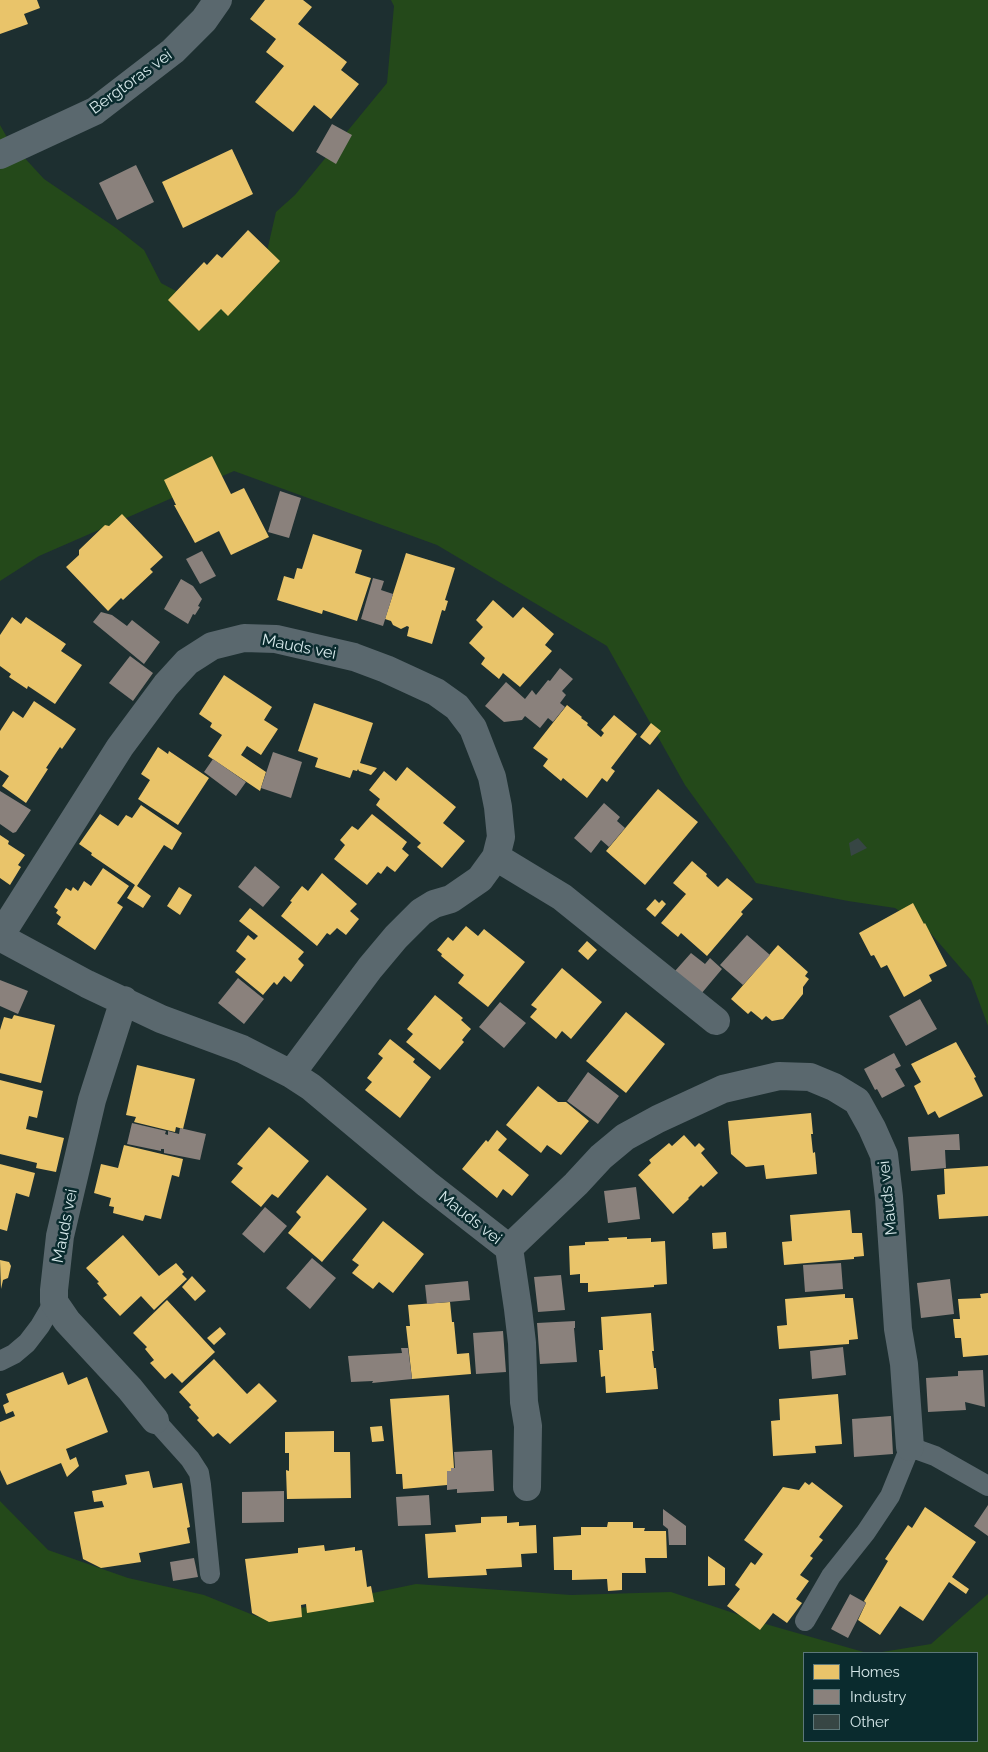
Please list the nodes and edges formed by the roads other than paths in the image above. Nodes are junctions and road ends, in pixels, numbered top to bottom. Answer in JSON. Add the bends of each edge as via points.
{"nodes":[{"id":1,"x":218,"y":0,"type":"edge"},
{"id":2,"x":0,"y":155,"type":"edge"},
{"id":3,"x":496,"y":857,"type":"junction"},
{"id":4,"x":0,"y":936,"type":"edge"},
{"id":5,"x":124,"y":1000,"type":"junction"},
{"id":6,"x":716,"y":1021,"type":"dead end"},
{"id":7,"x":290,"y":1074,"type":"junction"},
{"id":8,"x":509,"y":1248,"type":"junction"},
{"id":9,"x":54,"y":1302,"type":"junction"},
{"id":10,"x":0,"y":1361,"type":"edge"},
{"id":11,"x":155,"y":1420,"type":"joint"},
{"id":12,"x":910,"y":1447,"type":"junction"},
{"id":13,"x":988,"y":1486,"type":"edge"},
{"id":14,"x":527,"y":1487,"type":"dead end"},
{"id":15,"x":210,"y":1574,"type":"dead end"},
{"id":16,"x":805,"y":1621,"type":"dead end"}],
"edges":[{"from":1,"to":2,"type":"street","name":"Bergtoras vei","via":[[174,51],[95,110]]},
{"from":3,"to":4,"type":"street","name":"Mauds vei","via":[[501,837],[492,777],[473,728],[457,707],[436,692],[354,657],[276,639],[244,638],[212,646],[187,662],[166,685],[120,747]]},
{"from":3,"to":6,"type":"street","via":[[562,897]]},
{"from":3,"to":7,"type":"street","name":"Mauds vei","via":[[480,879],[451,899],[422,912],[396,937]]},
{"from":4,"to":5,"type":"street","name":"Mauds vei","via":[[87,984]]},
{"from":5,"to":7,"type":"street","name":"Mauds vei","via":[[161,1019],[242,1049]]},
{"from":5,"to":9,"type":"street","name":"Mauds vei","via":[[92,1100],[62,1227]]},
{"from":7,"to":8,"type":"street","name":"Mauds vei","via":[[311,1087]]},
{"from":8,"to":12,"type":"street","name":"Mauds vei","via":[[601,1157],[658,1118],[723,1089],[779,1076],[810,1077],[834,1087],[857,1102],[884,1155]]},
{"from":8,"to":14,"type":"street","name":"Mauds vei","via":[[522,1343],[528,1426]]},
{"from":9,"to":10,"type":"lane","via":[[27,1343]]},
{"from":9,"to":11,"type":"street","via":[[67,1322]]},
{"from":11,"to":15,"type":"lane","via":[[199,1474]]},
{"from":12,"to":13,"type":"lane","via":[[935,1456]]},
{"from":12,"to":16,"type":"lane","name":"Mauds vei","via":[[890,1496],[831,1576]]}]}
